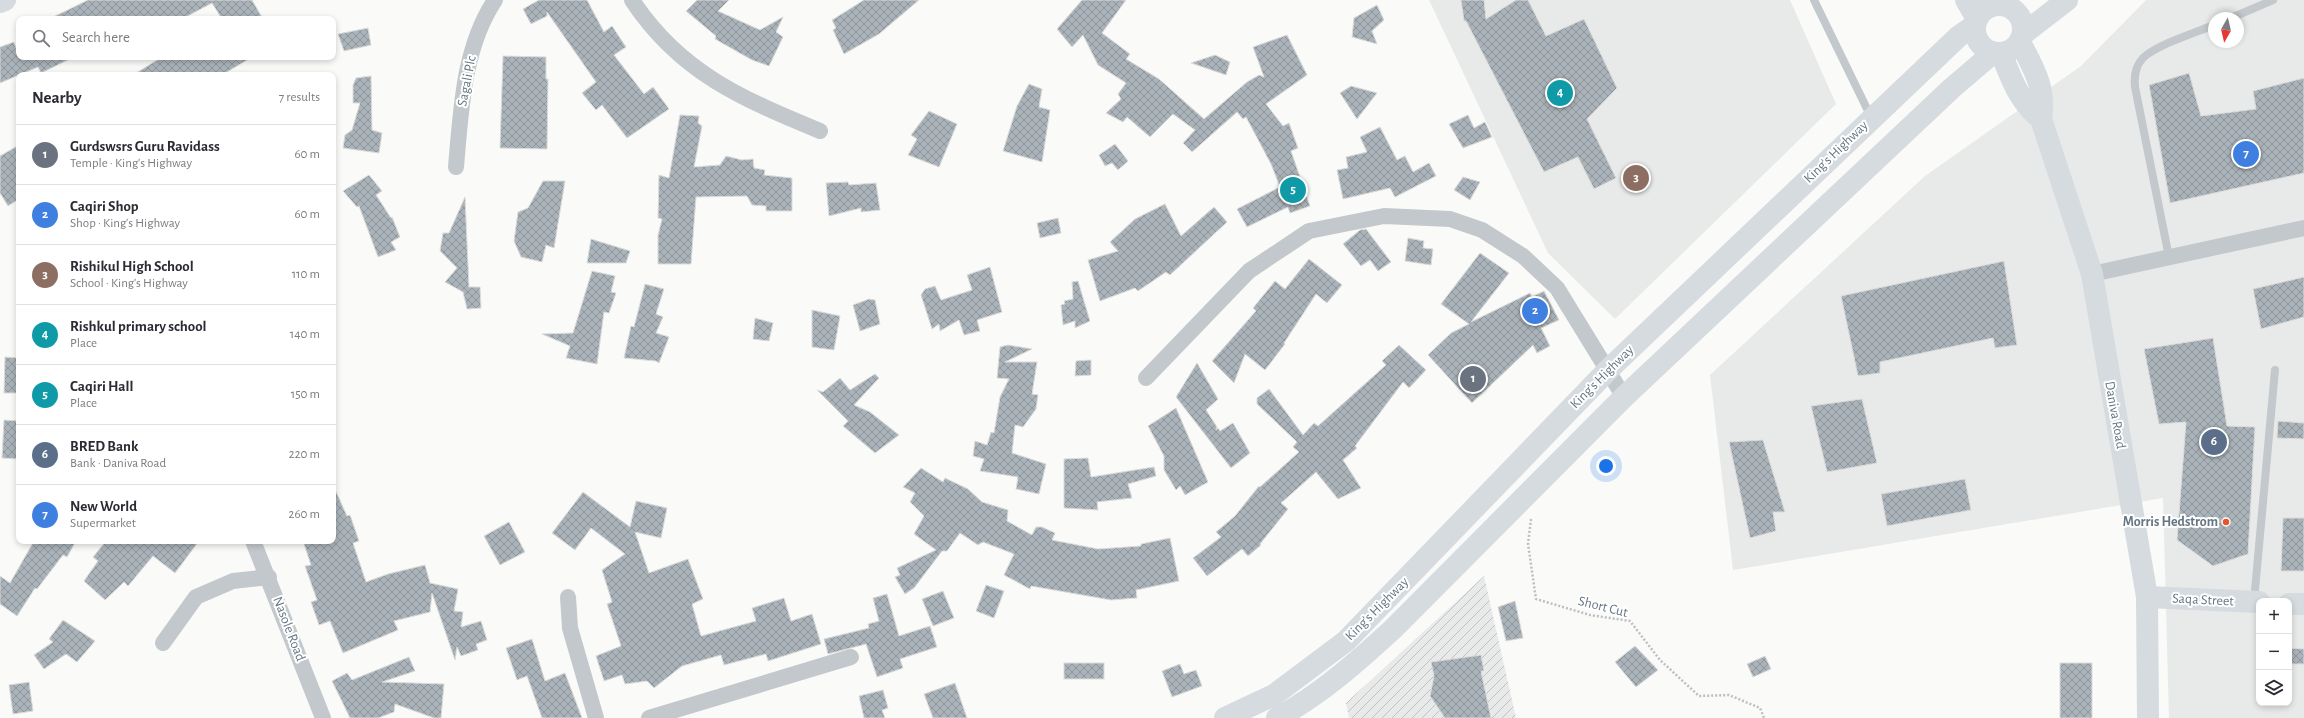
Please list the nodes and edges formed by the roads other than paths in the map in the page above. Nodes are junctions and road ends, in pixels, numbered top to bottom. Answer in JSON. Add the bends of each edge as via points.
{"nodes":[{"id":1,"x":4,"y":0,"type":"edge"},
{"id":2,"x":495,"y":0,"type":"edge"},
{"id":3,"x":632,"y":0,"type":"edge"},
{"id":4,"x":1814,"y":0,"type":"edge"},
{"id":5,"x":1966,"y":0,"type":"edge"},
{"id":6,"x":2067,"y":0,"type":"edge"},
{"id":7,"x":2273,"y":0,"type":"edge"},
{"id":8,"x":0,"y":2,"type":"edge"},
{"id":9,"x":2001,"y":3,"type":"edge"},
{"id":10,"x":2244,"y":12,"type":"edge"},
{"id":11,"x":1976,"y":22,"type":"junction"},
{"id":12,"x":2208,"y":28,"type":"edge"},
{"id":13,"x":2021,"y":38,"type":"junction"},
{"id":14,"x":1997,"y":53,"type":"junction"},
{"id":15,"x":1871,"y":118,"type":"junction"},
{"id":16,"x":2041,"y":119,"type":"junction"},
{"id":17,"x":820,"y":131,"type":"dead end"},
{"id":18,"x":456,"y":167,"type":"dead end"},
{"id":19,"x":2304,"y":228,"type":"edge"},
{"id":20,"x":2169,"y":257,"type":"junction"},
{"id":21,"x":2092,"y":274,"type":"junction"},
{"id":22,"x":1609,"y":369,"type":"junction"},
{"id":23,"x":2275,"y":370,"type":"dead end"},
{"id":24,"x":1146,"y":378,"type":"dead end"},
{"id":25,"x":1624,"y":397,"type":"junction"},
{"id":26,"x":255,"y":544,"type":"edge"},
{"id":27,"x":269,"y":577,"type":"junction"},
{"id":28,"x":568,"y":597,"type":"dead end"},
{"id":29,"x":2147,"y":597,"type":"junction"},
{"id":30,"x":2256,"y":598,"type":"edge"},
{"id":31,"x":2256,"y":602,"type":"edge"},
{"id":32,"x":2292,"y":604,"type":"edge"},
{"id":33,"x":2304,"y":604,"type":"edge"},
{"id":34,"x":162,"y":643,"type":"dead end"},
{"id":35,"x":851,"y":657,"type":"dead end"},
{"id":36,"x":323,"y":718,"type":"edge"},
{"id":37,"x":596,"y":718,"type":"edge"},
{"id":38,"x":649,"y":718,"type":"edge"},
{"id":39,"x":1225,"y":718,"type":"edge"},
{"id":40,"x":1277,"y":718,"type":"edge"},
{"id":41,"x":2148,"y":718,"type":"edge"}],
"edges":[{"from":1,"to":8,"type":"main road"},
{"from":2,"to":18,"type":"street","name":"Sagali Plc","via":[[482,20],[469,63],[461,108]]},
{"from":3,"to":17,"type":"street","via":[[670,48],[714,81],[759,105]]},
{"from":4,"to":15,"type":"lane"},
{"from":5,"to":11,"type":"main road"},
{"from":6,"to":13,"type":"main road"},
{"from":7,"to":10,"type":"lane"},
{"from":9,"to":11,"type":"main road","via":[[1981,12]]},
{"from":9,"to":13,"type":"main road","via":[[2019,15],[2023,24]]},
{"from":11,"to":14,"type":"main road","via":[[1978,42],[1985,49]]},
{"from":11,"to":15,"type":"main road","name":"King's Highway"},
{"from":12,"to":20,"type":"lane","via":[[2143,57],[2134,76]]},
{"from":13,"to":14,"type":"main road","via":[[2012,50]]},
{"from":13,"to":16,"type":"main road","via":[[2038,75],[2044,102]]},
{"from":14,"to":16,"type":"main road","via":[[2028,109]]},
{"from":14,"to":25,"type":"main road","name":"King's Highway","via":[[1946,94]]},
{"from":15,"to":22,"type":"main road","name":"King's Highway"},
{"from":16,"to":21,"type":"main road","name":"Daniva Road"},
{"from":19,"to":20,"type":"street"},
{"from":20,"to":21,"type":"street"},
{"from":21,"to":29,"type":"main road","name":"Daniva Road"},
{"from":22,"to":24,"type":"street","via":[[1557,288],[1523,256],[1482,230],[1450,219],[1384,216],[1309,231],[1249,271]]},
{"from":22,"to":25,"type":"street"},
{"from":22,"to":39,"type":"main road","name":"King's Highway","via":[[1346,641],[1274,694]]},
{"from":23,"to":30,"type":"lane"},
{"from":25,"to":40,"type":"main road","name":"King's Highway","via":[[1359,660],[1325,687]]},
{"from":26,"to":27,"type":"street","name":"Nasole Road"},
{"from":27,"to":34,"type":"street","via":[[233,581],[196,597]]},
{"from":27,"to":36,"type":"street","name":"Nasole Road"},
{"from":28,"to":37,"type":"street","via":[[570,628]]},
{"from":29,"to":31,"type":"main road","name":"Saqa Street"},
{"from":29,"to":41,"type":"main road","name":"Daniva Road"},
{"from":32,"to":33,"type":"main road"},
{"from":35,"to":38,"type":"street"}]}
